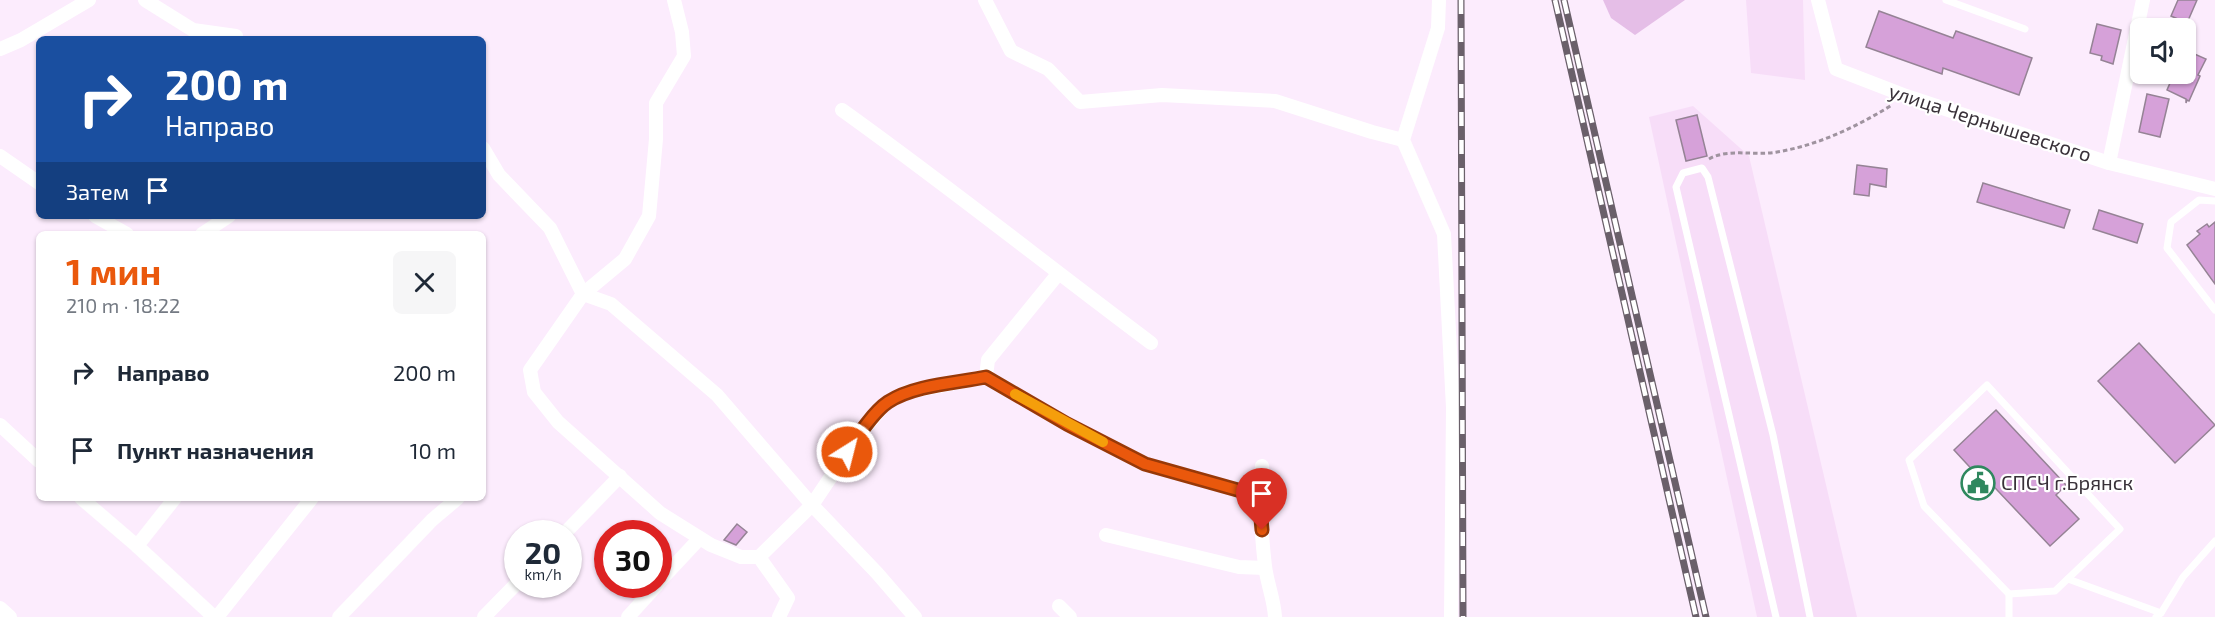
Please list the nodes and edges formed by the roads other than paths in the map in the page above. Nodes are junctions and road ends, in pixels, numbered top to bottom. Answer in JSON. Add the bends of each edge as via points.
{"nodes":[{"id":1,"x":89,"y":0,"type":"edge"},
{"id":2,"x":145,"y":0,"type":"edge"},
{"id":3,"x":674,"y":0,"type":"edge"},
{"id":4,"x":985,"y":0,"type":"edge"},
{"id":5,"x":1439,"y":0,"type":"edge"},
{"id":6,"x":1818,"y":0,"type":"edge"},
{"id":7,"x":1947,"y":0,"type":"edge"},
{"id":8,"x":2143,"y":0,"type":"edge"},
{"id":9,"x":2025,"y":29,"type":"dead end"},
{"id":10,"x":236,"y":36,"type":"dead end"},
{"id":11,"x":0,"y":49,"type":"edge"},
{"id":12,"x":842,"y":110,"type":"dead end"},
{"id":13,"x":1403,"y":140,"type":"junction"},
{"id":14,"x":486,"y":153,"type":"edge"},
{"id":15,"x":0,"y":156,"type":"edge"},
{"id":16,"x":2109,"y":163,"type":"junction"},
{"id":17,"x":36,"y":181,"type":"edge"},
{"id":18,"x":2215,"y":189,"type":"edge"},
{"id":19,"x":2215,"y":201,"type":"edge"},
{"id":20,"x":100,"y":219,"type":"edge"},
{"id":21,"x":224,"y":219,"type":"edge"},
{"id":22,"x":122,"y":231,"type":"edge"},
{"id":23,"x":206,"y":231,"type":"edge"},
{"id":24,"x":1058,"y":274,"type":"junction"},
{"id":25,"x":583,"y":294,"type":"junction"},
{"id":26,"x":2215,"y":310,"type":"edge"},
{"id":27,"x":1152,"y":343,"type":"dead end"},
{"id":28,"x":986,"y":377,"type":"junction"},
{"id":29,"x":0,"y":425,"type":"edge"},
{"id":30,"x":36,"y":458,"type":"edge"},
{"id":31,"x":1262,"y":466,"type":"dead end"},
{"id":32,"x":620,"y":476,"type":"junction"},
{"id":33,"x":1259,"y":496,"type":"junction"},
{"id":34,"x":84,"y":501,"type":"edge"},
{"id":35,"x":173,"y":501,"type":"edge"},
{"id":36,"x":310,"y":501,"type":"edge"},
{"id":37,"x":454,"y":501,"type":"edge"},
{"id":38,"x":812,"y":505,"type":"junction"},
{"id":39,"x":578,"y":520,"type":"edge"},
{"id":40,"x":1106,"y":535,"type":"dead end"},
{"id":41,"x":699,"y":538,"type":"junction"},
{"id":42,"x":2215,"y":541,"type":"edge"},
{"id":43,"x":137,"y":546,"type":"junction"},
{"id":44,"x":759,"y":557,"type":"junction"},
{"id":45,"x":672,"y":568,"type":"edge"},
{"id":46,"x":1265,"y":568,"type":"junction"},
{"id":47,"x":2068,"y":579,"type":"junction"},
{"id":48,"x":2009,"y":594,"type":"junction"},
{"id":49,"x":504,"y":596,"type":"edge"},
{"id":50,"x":645,"y":598,"type":"edge"},
{"id":51,"x":1059,"y":606,"type":"dead end"},
{"id":52,"x":0,"y":608,"type":"edge"},
{"id":53,"x":2158,"y":615,"type":"edge"},
{"id":54,"x":10,"y":617,"type":"edge"},
{"id":55,"x":215,"y":617,"type":"edge"},
{"id":56,"x":339,"y":617,"type":"edge"},
{"id":57,"x":484,"y":617,"type":"edge"},
{"id":58,"x":628,"y":617,"type":"edge"},
{"id":59,"x":779,"y":617,"type":"edge"},
{"id":60,"x":915,"y":617,"type":"edge"},
{"id":61,"x":1070,"y":617,"type":"edge"},
{"id":62,"x":1275,"y":617,"type":"edge"},
{"id":63,"x":1451,"y":617,"type":"edge"},
{"id":64,"x":1776,"y":617,"type":"edge"},
{"id":65,"x":1810,"y":617,"type":"edge"},
{"id":66,"x":2009,"y":617,"type":"edge"}],
"edges":[{"from":1,"to":11,"type":"street"},
{"from":2,"to":10,"type":"street","via":[[193,30]]},
{"from":3,"to":25,"type":"street","via":[[684,57],[656,103],[649,216],[625,260]]},
{"from":4,"to":13,"type":"street","via":[[1011,51],[1048,69],[1080,102],[1162,95],[1275,101]]},
{"from":5,"to":13,"type":"street","via":[[1438,28]]},
{"from":6,"to":16,"type":"street","name":"улица Чернышевского","via":[[1836,69]]},
{"from":7,"to":9,"type":"lane"},
{"from":8,"to":16,"type":"street"},
{"from":12,"to":24,"type":"street","via":[[931,173]]},
{"from":13,"to":63,"type":"street","via":[[1444,234],[1453,408]]},
{"from":14,"to":25,"type":"street","via":[[499,175],[550,228]]},
{"from":15,"to":17,"type":"street"},
{"from":16,"to":18,"type":"street","name":"улица Чернышевского"},
{"from":19,"to":26,"type":"lane","via":[[2199,200],[2171,222],[2167,248]]},
{"from":20,"to":22,"type":"street"},
{"from":21,"to":23,"type":"street"},
{"from":24,"to":27,"type":"street"},
{"from":24,"to":28,"type":"street","via":[[988,360]]},
{"from":25,"to":32,"type":"street","via":[[530,370],[534,392],[558,422]]},
{"from":25,"to":38,"type":"street","via":[[611,304],[717,395]]},
{"from":28,"to":33,"type":"street","via":[[1145,464]]},
{"from":28,"to":38,"type":"street","via":[[907,392],[886,403],[859,435]]},
{"from":29,"to":30,"type":"street"},
{"from":31,"to":33,"type":"street"},
{"from":32,"to":39,"type":"street"},
{"from":32,"to":41,"type":"street","via":[[660,513]]},
{"from":33,"to":46,"type":"street"},
{"from":34,"to":43,"type":"street"},
{"from":35,"to":43,"type":"street"},
{"from":36,"to":55,"type":"street"},
{"from":37,"to":56,"type":"street"},
{"from":38,"to":44,"type":"street"},
{"from":38,"to":60,"type":"street"},
{"from":40,"to":46,"type":"street","via":[[1239,567]]},
{"from":41,"to":44,"type":"street","via":[[741,557]]},
{"from":41,"to":45,"type":"street"},
{"from":42,"to":53,"type":"lane","via":[[2183,577]]},
{"from":43,"to":55,"type":"street"},
{"from":44,"to":59,"type":"street","via":[[788,598]]},
{"from":46,"to":62,"type":"street"},
{"from":47,"to":48,"type":"lane","via":[[2055,591]]},
{"from":47,"to":48,"type":"lane","via":[[2120,529],[1987,385],[1909,460],[1924,506]]},
{"from":47,"to":53,"type":"lane"},
{"from":48,"to":66,"type":"lane"},
{"from":49,"to":57,"type":"street"},
{"from":50,"to":58,"type":"street"},
{"from":51,"to":61,"type":"street"},
{"from":52,"to":54,"type":"street"},
{"from":64,"to":65,"type":"lane","via":[[1676,187],[1683,174],[1702,168],[1708,177],[1773,435]]}]}
